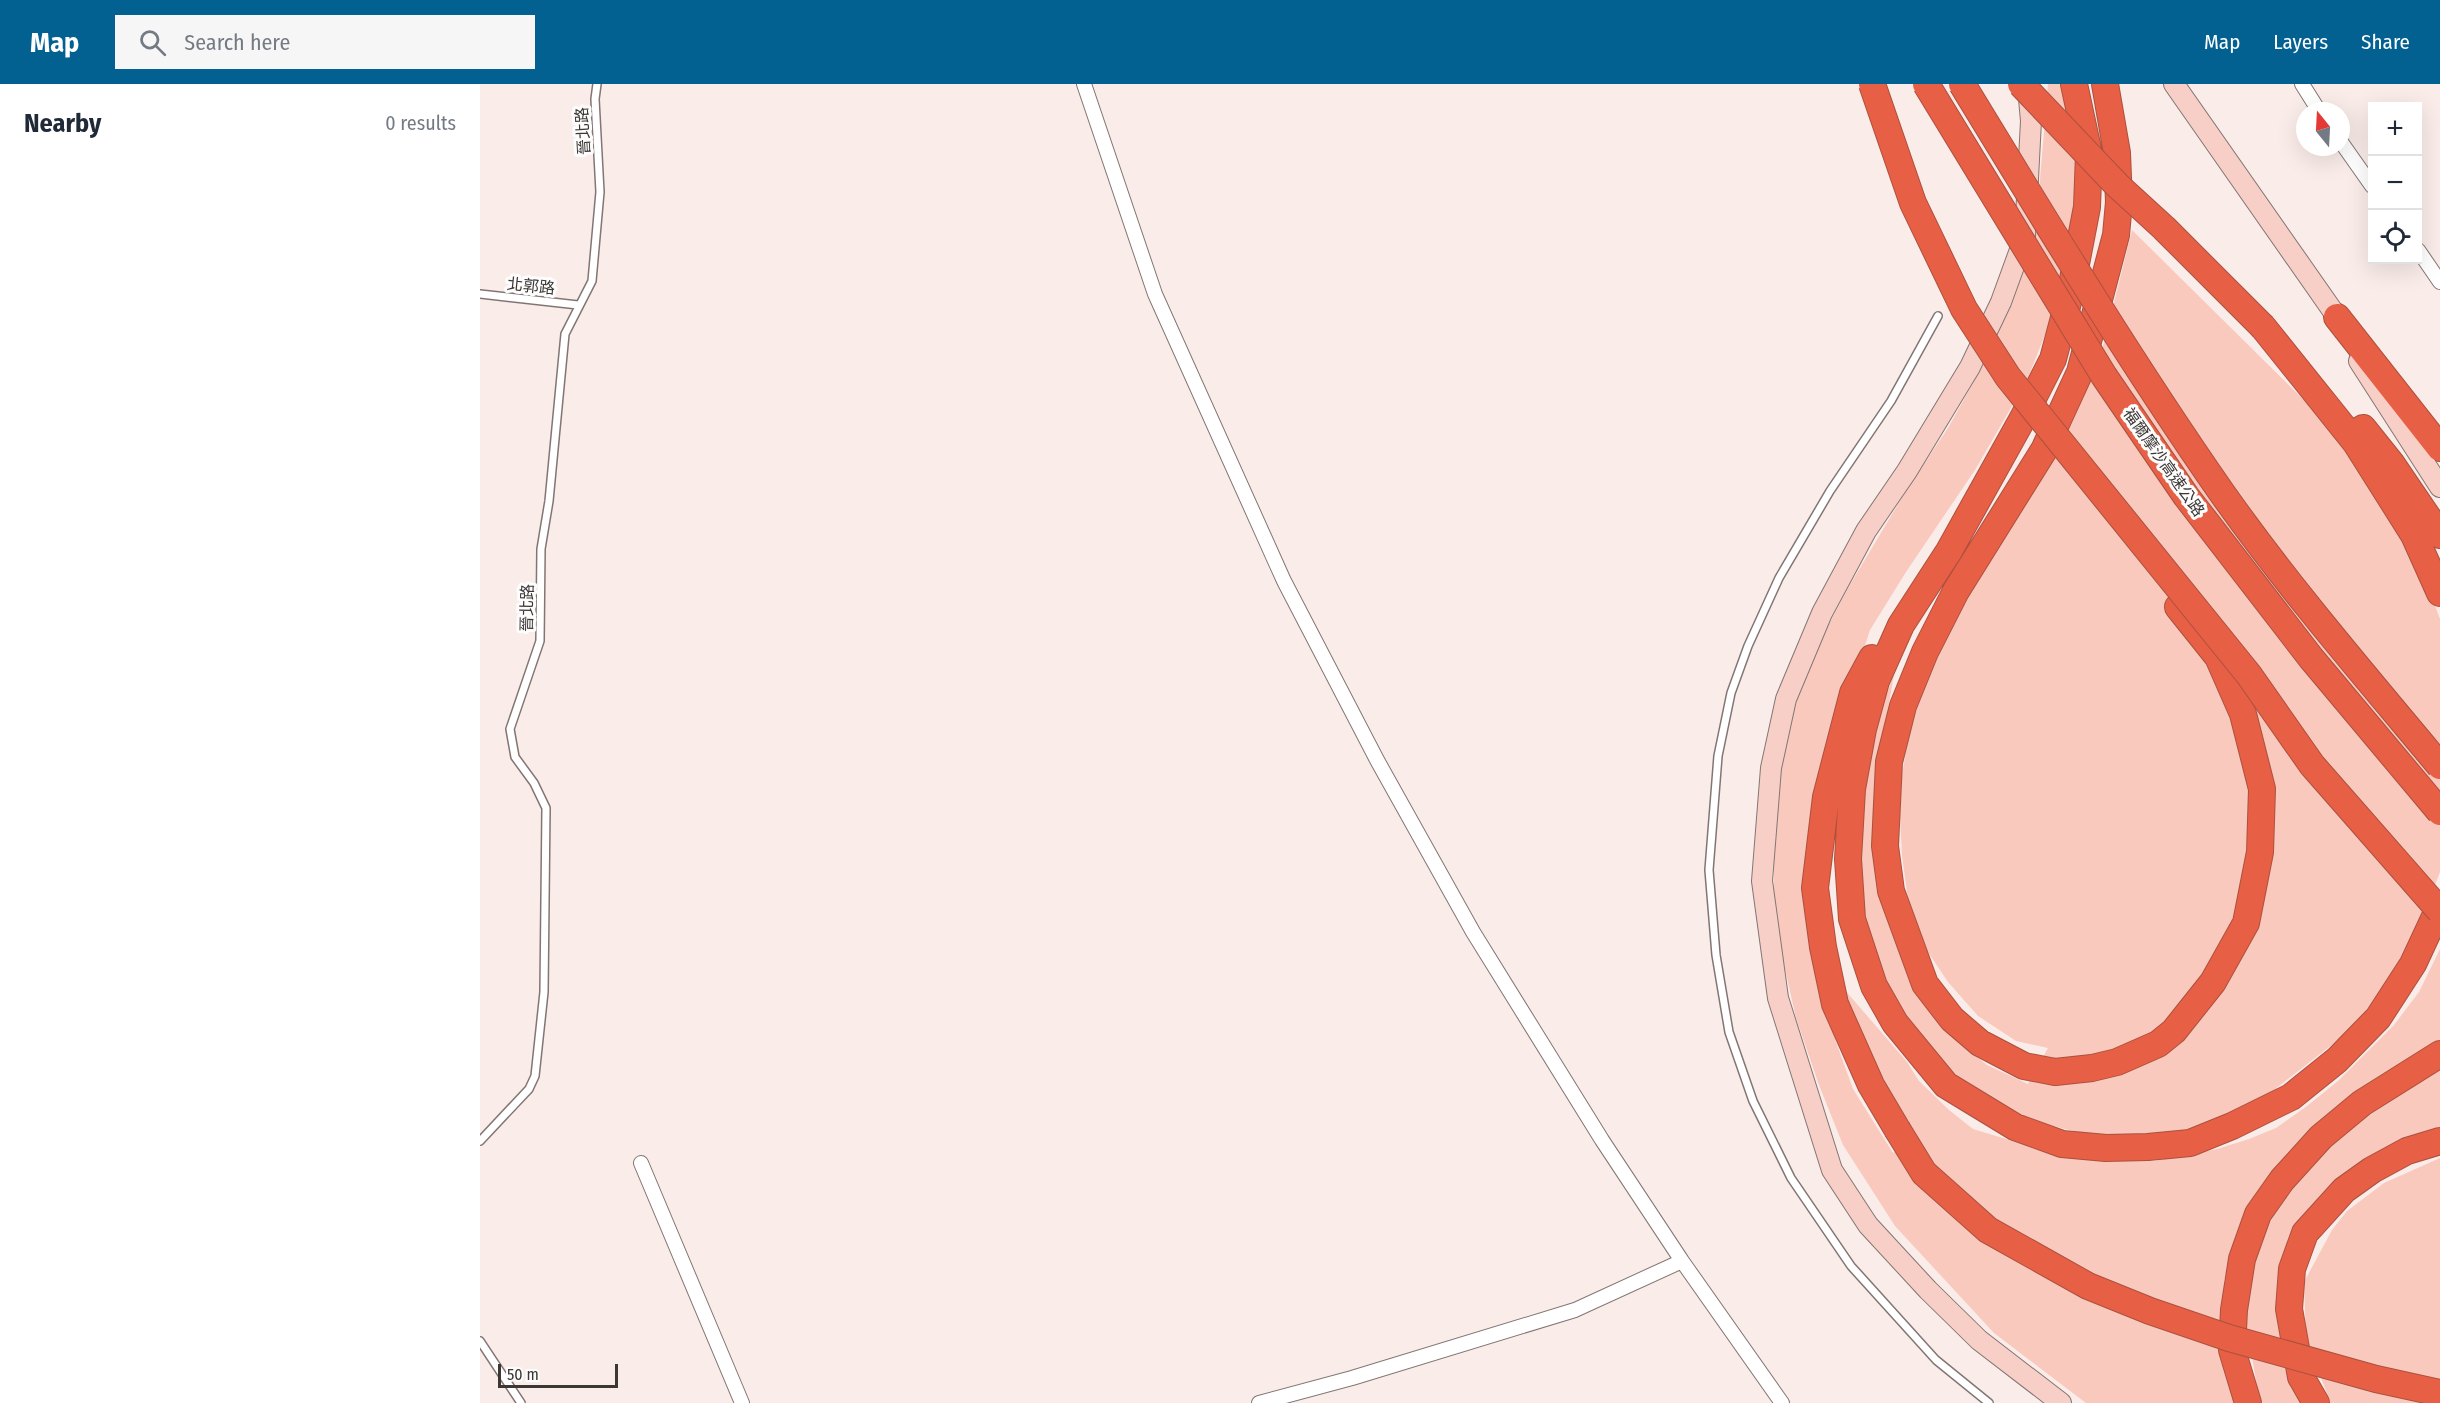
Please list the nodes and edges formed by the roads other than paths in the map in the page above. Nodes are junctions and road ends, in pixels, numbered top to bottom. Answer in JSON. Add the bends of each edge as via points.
{"nodes":[{"id":1,"x":597,"y":84,"type":"edge"},
{"id":2,"x":1084,"y":84,"type":"edge"},
{"id":3,"x":1872,"y":84,"type":"edge"},
{"id":4,"x":1926,"y":84,"type":"edge"},
{"id":5,"x":1962,"y":84,"type":"edge"},
{"id":6,"x":2021,"y":84,"type":"edge"},
{"id":7,"x":2028,"y":84,"type":"edge"},
{"id":8,"x":2074,"y":84,"type":"edge"},
{"id":9,"x":2105,"y":84,"type":"edge"},
{"id":10,"x":2174,"y":84,"type":"edge"},
{"id":11,"x":2302,"y":84,"type":"edge"},
{"id":12,"x":2313,"y":102,"type":"edge"},
{"id":13,"x":2350,"y":154,"type":"edge"},
{"id":14,"x":2368,"y":179,"type":"edge"},
{"id":15,"x":2422,"y":256,"type":"edge"},
{"id":16,"x":2440,"y":282,"type":"edge"},
{"id":17,"x":480,"y":294,"type":"edge"},
{"id":18,"x":578,"y":305,"type":"junction"},
{"id":19,"x":1938,"y":316,"type":"dead end"},
{"id":20,"x":2337,"y":317,"type":"junction"},
{"id":21,"x":2263,"y":327,"type":"junction"},
{"id":22,"x":2440,"y":448,"type":"edge"},
{"id":23,"x":1998,"y":465,"type":"junction"},
{"id":24,"x":2440,"y":487,"type":"edge"},
{"id":25,"x":2105,"y":496,"type":"junction"},
{"id":26,"x":2440,"y":535,"type":"edge"},
{"id":27,"x":2440,"y":594,"type":"edge"},
{"id":28,"x":2440,"y":766,"type":"edge"},
{"id":29,"x":2440,"y":812,"type":"edge"},
{"id":30,"x":2440,"y":906,"type":"edge"},
{"id":31,"x":2440,"y":911,"type":"edge"},
{"id":32,"x":2440,"y":1054,"type":"edge"},
{"id":33,"x":480,"y":1141,"type":"edge"},
{"id":34,"x":2440,"y":1141,"type":"edge"},
{"id":35,"x":641,"y":1163,"type":"dead end"},
{"id":36,"x":1682,"y":1262,"type":"junction"},
{"id":37,"x":480,"y":1341,"type":"edge"},
{"id":38,"x":2440,"y":1393,"type":"edge"},
{"id":39,"x":521,"y":1403,"type":"edge"},
{"id":40,"x":742,"y":1403,"type":"edge"},
{"id":41,"x":1258,"y":1403,"type":"edge"},
{"id":42,"x":1782,"y":1403,"type":"edge"},
{"id":43,"x":1989,"y":1403,"type":"edge"},
{"id":44,"x":2061,"y":1403,"type":"edge"},
{"id":45,"x":2248,"y":1403,"type":"edge"},
{"id":46,"x":2316,"y":1403,"type":"edge"}],
"edges":[{"from":1,"to":18,"type":"lane","name":"晉北路","via":[[597,234],[592,281]]},
{"from":2,"to":36,"type":"street","via":[[1155,294],[1284,581],[1473,932]]},
{"from":3,"to":25,"type":"highway","bridge":true,"via":[[1913,203],[1964,309],[2008,377]]},
{"from":4,"to":29,"type":"highway","name":"福爾摩沙高速公路","bridge":true,"via":[[2104,376],[2186,496],[2311,658]]},
{"from":5,"to":28,"type":"highway","name":"福爾摩沙高速公路","bridge":true,"via":[[2054,237],[2223,495],[2335,640]]},
{"from":6,"to":21,"type":"highway","bridge":true,"via":[[2117,185]]},
{"from":7,"to":44,"type":"street","via":[[2031,121],[2025,236],[2001,302],[1970,367],[1866,531],[1822,613],[1786,699],[1771,768],[1762,881],[1778,999],[1832,1170],[1868,1225],[1928,1290],[1979,1340]]},
{"from":8,"to":23,"type":"highway","via":[[2090,154],[2087,207],[2072,284],[2053,359]]},
{"from":9,"to":25,"type":"highway","bridge":true,"via":[[2117,153],[2119,202],[2108,270],[2080,372],[2044,450],[1956,591],[1925,652],[1903,706],[1889,762],[1885,846],[1891,891],[1925,984],[1952,1019],[1980,1043],[2024,1066],[2055,1072],[2117,1062],[2158,1044],[2174,1031],[2213,982],[2246,923],[2260,852],[2262,789],[2242,714],[2218,657],[2175,603]]},
{"from":10,"to":20,"type":"street"},
{"from":11,"to":12,"type":"street"},
{"from":13,"to":14,"type":"street"},
{"from":15,"to":16,"type":"street"},
{"from":17,"to":18,"type":"lane","name":"北郭路"},
{"from":18,"to":33,"type":"lane","name":"晉北路","via":[[565,334],[561,369],[541,549],[540,641],[510,729],[515,757],[546,807],[544,992],[535,1076],[530,1089]]},
{"from":19,"to":43,"type":"lane","via":[[1891,401],[1830,491],[1779,578],[1749,646],[1731,693],[1718,756],[1710,870],[1716,956],[1729,1032],[1753,1101],[1791,1178],[1851,1266],[1936,1360]]},
{"from":20,"to":22,"type":"highway"},
{"from":20,"to":24,"type":"street","via":[[2353,352]]},
{"from":21,"to":26,"type":"highway","via":[[2318,373],[2391,463]]},
{"from":21,"to":27,"type":"highway","via":[[2356,443],[2414,535]]},
{"from":23,"to":30,"type":"highway","via":[[1896,634],[1876,681],[1852,789],[1848,859],[1852,919],[1874,986],[1890,1014],[1946,1085],[2015,1127],[2062,1143],[2106,1148],[2190,1143],[2291,1097],[2337,1060],[2378,1018],[2413,964]]},
{"from":23,"to":38,"type":"highway","bridge":true,"via":[[1919,572],[1853,693],[1826,797],[1815,888],[1823,947],[1835,1004],[1871,1085],[1924,1173],[1988,1230],[2088,1286],[2229,1338]]},
{"from":25,"to":31,"type":"highway","bridge":true,"via":[[2249,675],[2312,765]]},
{"from":32,"to":45,"type":"highway","via":[[2362,1103],[2321,1137],[2258,1214],[2242,1259],[2232,1350]]},
{"from":34,"to":46,"type":"highway","via":[[2407,1150],[2372,1170],[2344,1190],[2305,1233],[2292,1269],[2289,1309],[2301,1377]]},
{"from":35,"to":40,"type":"street"},
{"from":36,"to":41,"type":"street","via":[[1575,1310]]},
{"from":36,"to":42,"type":"street"},
{"from":37,"to":39,"type":"lane"}]}
